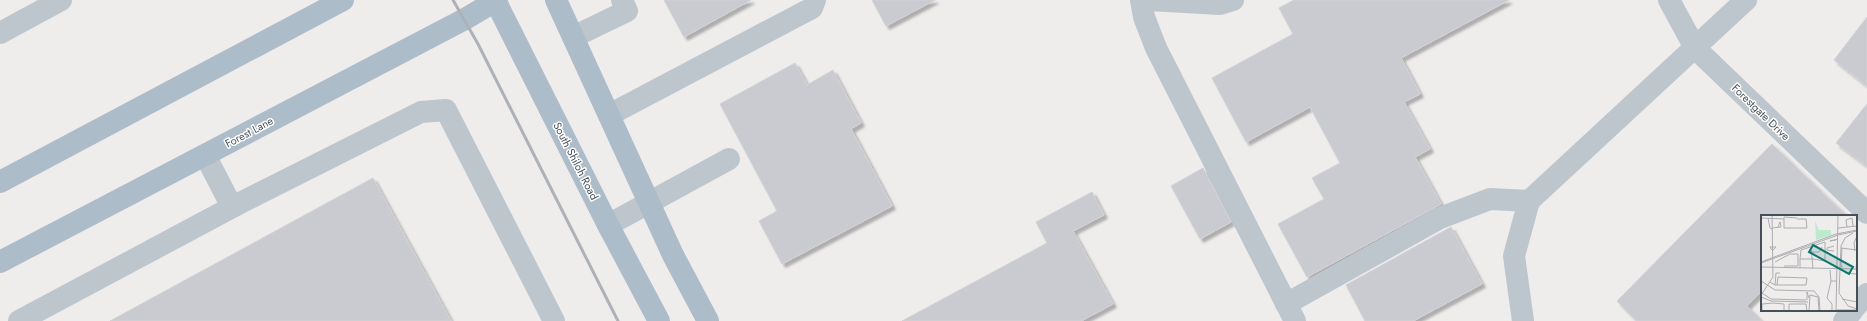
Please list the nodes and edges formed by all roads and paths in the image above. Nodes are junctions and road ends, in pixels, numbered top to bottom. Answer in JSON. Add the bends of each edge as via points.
{"nodes":[{"id":1,"x":62,"y":0,"type":"edge"},
{"id":2,"x":343,"y":0,"type":"edge"},
{"id":3,"x":496,"y":0,"type":"edge"},
{"id":4,"x":556,"y":0,"type":"edge"},
{"id":5,"x":622,"y":0,"type":"edge"},
{"id":6,"x":815,"y":0,"type":"edge"},
{"id":7,"x":1141,"y":0,"type":"edge"},
{"id":8,"x":1149,"y":0,"type":"edge"},
{"id":9,"x":1233,"y":0,"type":"edge"},
{"id":10,"x":1668,"y":0,"type":"edge"},
{"id":11,"x":1746,"y":0,"type":"edge"},
{"id":12,"x":0,"y":33,"type":"edge"},
{"id":13,"x":573,"y":37,"type":"junction"},
{"id":14,"x":1695,"y":48,"type":"junction"},
{"id":15,"x":609,"y":115,"type":"junction"},
{"id":16,"x":205,"y":155,"type":"junction"},
{"id":17,"x":729,"y":159,"type":"dead end"},
{"id":18,"x":0,"y":182,"type":"edge"},
{"id":19,"x":1529,"y":201,"type":"junction"},
{"id":20,"x":649,"y":203,"type":"junction"},
{"id":21,"x":232,"y":207,"type":"junction"},
{"id":22,"x":1867,"y":213,"type":"edge"},
{"id":23,"x":608,"y":225,"type":"junction"},
{"id":24,"x":0,"y":262,"type":"edge"},
{"id":25,"x":1867,"y":294,"type":"edge"},
{"id":26,"x":1857,"y":305,"type":"edge"},
{"id":27,"x":1852,"y":311,"type":"edge"},
{"id":28,"x":1290,"y":312,"type":"edge"},
{"id":29,"x":19,"y":321,"type":"edge"},
{"id":30,"x":554,"y":321,"type":"edge"},
{"id":31,"x":659,"y":321,"type":"edge"},
{"id":32,"x":708,"y":321,"type":"edge"},
{"id":33,"x":1523,"y":321,"type":"edge"},
{"id":34,"x":1844,"y":321,"type":"edge"}],
"edges":[{"from":1,"to":12,"type":"street"},
{"from":2,"to":18,"type":"main road"},
{"from":3,"to":16,"type":"main road","name":"Forest Lane","via":[[465,19]]},
{"from":3,"to":23,"type":"main road","name":"South Shiloh Road"},
{"from":4,"to":13,"type":"main road"},
{"from":5,"to":13,"type":"street","via":[[627,11]]},
{"from":6,"to":15,"type":"street","via":[[812,8]]},
{"from":7,"to":28,"type":"street","via":[[1144,17],[1156,48]]},
{"from":8,"to":9,"type":"street","via":[[1220,4]]},
{"from":10,"to":14,"type":"street","name":"Forestgate Drive"},
{"from":11,"to":14,"type":"street"},
{"from":13,"to":15,"type":"main road"},
{"from":14,"to":19,"type":"street"},
{"from":14,"to":22,"type":"street","name":"Forestgate Drive"},
{"from":15,"to":20,"type":"main road"},
{"from":16,"to":21,"type":"street"},
{"from":16,"to":24,"type":"main road","name":"Forest Lane"},
{"from":17,"to":20,"type":"street"},
{"from":19,"to":28,"type":"street","via":[[1490,199],[1440,218]]},
{"from":19,"to":33,"type":"street","via":[[1514,256]]},
{"from":20,"to":23,"type":"street"},
{"from":20,"to":32,"type":"main road"},
{"from":21,"to":29,"type":"street"},
{"from":21,"to":30,"type":"street","via":[[421,112],[446,110]]},
{"from":23,"to":31,"type":"main road","name":"South Shiloh Road"},
{"from":25,"to":26,"type":"street"},
{"from":27,"to":34,"type":"street"}]}
